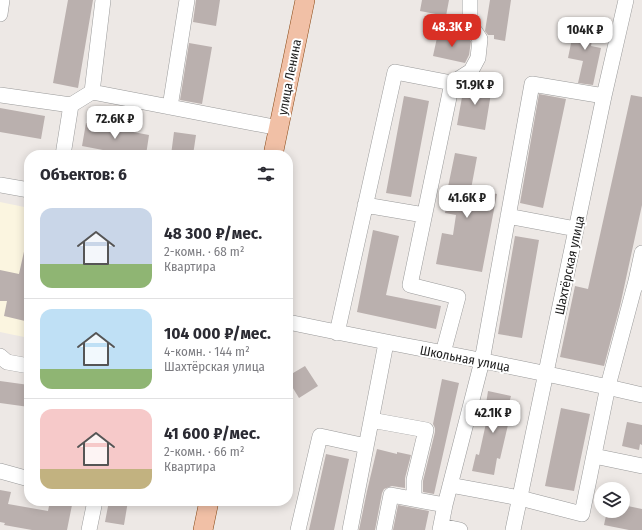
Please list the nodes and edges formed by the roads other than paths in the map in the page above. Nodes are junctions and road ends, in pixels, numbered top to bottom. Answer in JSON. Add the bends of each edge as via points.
{"nodes":[{"id":1,"x":2,"y":0,"type":"edge"},
{"id":2,"x":103,"y":0,"type":"edge"},
{"id":3,"x":187,"y":0,"type":"edge"},
{"id":4,"x":305,"y":0,"type":"edge"},
{"id":5,"x":470,"y":0,"type":"edge"},
{"id":6,"x":626,"y":0,"type":"edge"},
{"id":7,"x":0,"y":14,"type":"edge"},
{"id":8,"x":452,"y":83,"type":"junction"},
{"id":9,"x":92,"y":92,"type":"junction"},
{"id":10,"x":0,"y":95,"type":"edge"},
{"id":11,"x":604,"y":96,"type":"junction"},
{"id":12,"x":71,"y":105,"type":"junction"},
{"id":13,"x":170,"y":107,"type":"junction"},
{"id":14,"x":279,"y":128,"type":"junction"},
{"id":15,"x":64,"y":150,"type":"edge"},
{"id":16,"x":274,"y":150,"type":"edge"},
{"id":17,"x":0,"y":185,"type":"edge"},
{"id":18,"x":24,"y":189,"type":"edge"},
{"id":19,"x":365,"y":205,"type":"junction"},
{"id":20,"x":424,"y":215,"type":"junction"},
{"id":21,"x":508,"y":216,"type":"junction"},
{"id":22,"x":576,"y":229,"type":"junction"},
{"id":23,"x":642,"y":253,"type":"edge"},
{"id":24,"x":639,"y":282,"type":"edge"},
{"id":25,"x":293,"y":323,"type":"edge"},
{"id":26,"x":337,"y":333,"type":"junction"},
{"id":27,"x":386,"y":343,"type":"junction"},
{"id":28,"x":443,"y":353,"type":"junction"},
{"id":29,"x":0,"y":356,"type":"edge"},
{"id":30,"x":482,"y":361,"type":"junction"},
{"id":31,"x":24,"y":365,"type":"edge"},
{"id":32,"x":546,"y":373,"type":"junction"},
{"id":33,"x":608,"y":386,"type":"junction"},
{"id":34,"x":642,"y":395,"type":"edge"},
{"id":35,"x":371,"y":420,"type":"junction"},
{"id":36,"x":366,"y":446,"type":"junction"},
{"id":37,"x":594,"y":456,"type":"junction"},
{"id":38,"x":642,"y":466,"type":"edge"},
{"id":39,"x":0,"y":472,"type":"edge"},
{"id":40,"x":24,"y":478,"type":"edge"},
{"id":41,"x":450,"y":485,"type":"junction"},
{"id":42,"x":520,"y":498,"type":"junction"},
{"id":43,"x":414,"y":499,"type":"junction"},
{"id":44,"x":445,"y":505,"type":"junction"},
{"id":45,"x":94,"y":506,"type":"edge"},
{"id":46,"x":208,"y":506,"type":"edge"},
{"id":47,"x":440,"y":528,"type":"edge"},
{"id":48,"x":89,"y":530,"type":"edge"},
{"id":49,"x":203,"y":530,"type":"edge"},
{"id":50,"x":298,"y":530,"type":"edge"},
{"id":51,"x":350,"y":530,"type":"edge"},
{"id":52,"x":384,"y":530,"type":"edge"},
{"id":53,"x":460,"y":530,"type":"edge"},
{"id":54,"x":513,"y":530,"type":"edge"}],
"edges":[{"from":1,"to":7,"type":"street"},
{"from":2,"to":9,"type":"street"},
{"from":3,"to":13,"type":"street"},
{"from":4,"to":14,"type":"main road","name":"улица Ленина"},
{"from":5,"to":8,"type":"street","via":[[470,24],[480,39],[478,58],[471,71]]},
{"from":6,"to":11,"type":"street","name":"Шахтёрская улица"},
{"from":8,"to":19,"type":"street","via":[[395,72]]},
{"from":8,"to":20,"type":"street"},
{"from":9,"to":12,"type":"street"},
{"from":9,"to":13,"type":"street"},
{"from":10,"to":12,"type":"street"},
{"from":11,"to":21,"type":"street","via":[[532,84]]},
{"from":11,"to":22,"type":"street","name":"Шахтёрская улица"},
{"from":12,"to":15,"type":"street"},
{"from":13,"to":14,"type":"street"},
{"from":14,"to":16,"type":"main road","name":"улица Ленина"},
{"from":17,"to":18,"type":"street"},
{"from":19,"to":20,"type":"street"},
{"from":19,"to":26,"type":"street"},
{"from":20,"to":28,"type":"street","via":[[410,285],[458,297]]},
{"from":21,"to":22,"type":"street"},
{"from":21,"to":30,"type":"street"},
{"from":22,"to":32,"type":"street","name":"Шахтёрская улица"},
{"from":23,"to":24,"type":"street"},
{"from":24,"to":33,"type":"street"},
{"from":25,"to":26,"type":"street","name":"Школьная улица"},
{"from":26,"to":27,"type":"street","name":"Школьная улица"},
{"from":27,"to":28,"type":"street","name":"Школьная улица"},
{"from":27,"to":35,"type":"street"},
{"from":28,"to":30,"type":"street","name":"Школьная улица"},
{"from":29,"to":31,"type":"street","via":[[6,362]]},
{"from":30,"to":32,"type":"street","name":"Школьная улица"},
{"from":30,"to":41,"type":"street"},
{"from":32,"to":33,"type":"street","name":"Школьная улица"},
{"from":32,"to":42,"type":"street","name":"Шахтёрская улица"},
{"from":33,"to":34,"type":"street","name":"Школьная улица"},
{"from":33,"to":37,"type":"street"},
{"from":35,"to":36,"type":"street"},
{"from":35,"to":43,"type":"street","via":[[426,430],[414,480]]},
{"from":36,"to":50,"type":"street","via":[[320,436]]},
{"from":36,"to":51,"type":"street"},
{"from":37,"to":38,"type":"street"},
{"from":37,"to":42,"type":"street","via":[[582,514]]},
{"from":39,"to":40,"type":"street"},
{"from":41,"to":42,"type":"street"},
{"from":41,"to":44,"type":"street"},
{"from":42,"to":54,"type":"street","name":"Шахтёрская улица"},
{"from":43,"to":44,"type":"street"},
{"from":43,"to":52,"type":"street","via":[[391,496]]},
{"from":44,"to":47,"type":"street"},
{"from":45,"to":48,"type":"street"},
{"from":46,"to":49,"type":"main road"},
{"from":47,"to":53,"type":"street"}]}
